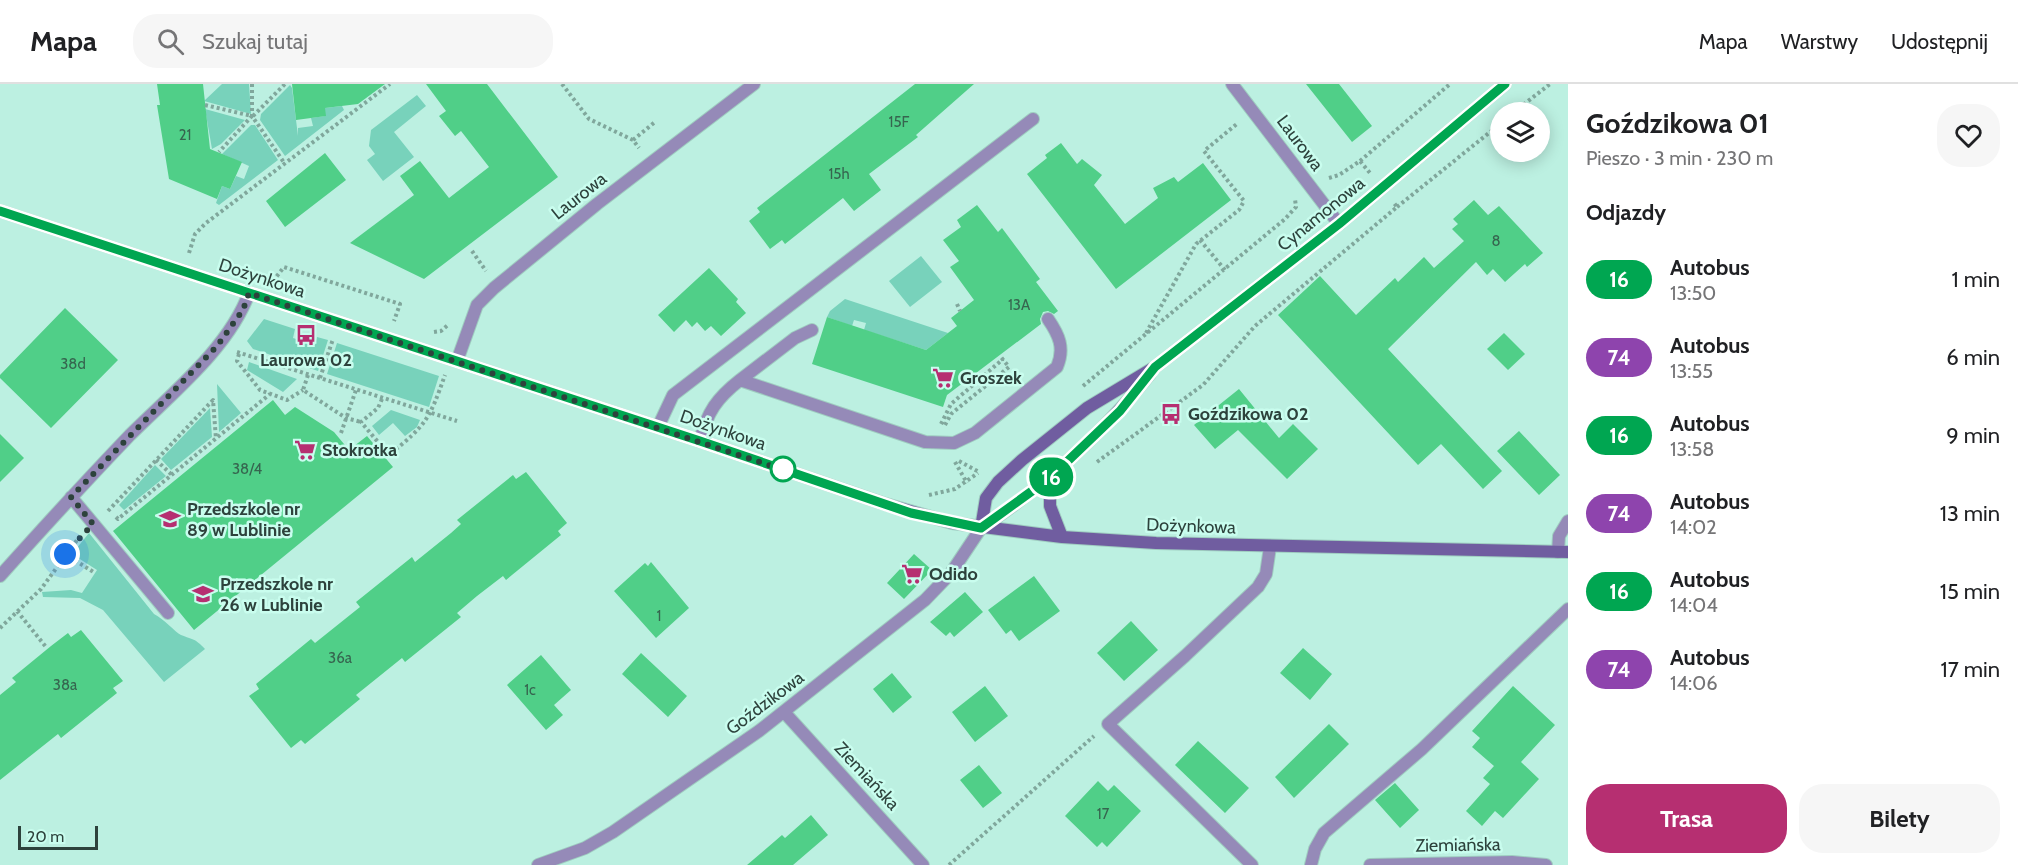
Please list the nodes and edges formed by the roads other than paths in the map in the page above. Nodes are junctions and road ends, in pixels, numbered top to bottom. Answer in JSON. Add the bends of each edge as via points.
{"nodes":[{"id":1,"x":754,"y":84,"type":"edge"},
{"id":2,"x":1232,"y":84,"type":"edge"},
{"id":3,"x":1505,"y":84,"type":"edge"},
{"id":4,"x":1033,"y":119,"type":"dead end"},
{"id":5,"x":0,"y":211,"type":"edge"},
{"id":6,"x":1339,"y":224,"type":"junction"},
{"id":7,"x":249,"y":293,"type":"junction"},
{"id":8,"x":1048,"y":319,"type":"dead end"},
{"id":9,"x":812,"y":330,"type":"dead end"},
{"id":10,"x":457,"y":361,"type":"junction"},
{"id":11,"x":1155,"y":367,"type":"junction"},
{"id":12,"x":740,"y":380,"type":"junction"},
{"id":13,"x":658,"y":427,"type":"junction"},
{"id":14,"x":700,"y":441,"type":"junction"},
{"id":15,"x":1050,"y":478,"type":"junction"},
{"id":16,"x":71,"y":497,"type":"junction"},
{"id":17,"x":1568,"y":521,"type":"edge"},
{"id":18,"x":981,"y":528,"type":"junction"},
{"id":19,"x":1062,"y":537,"type":"junction"},
{"id":20,"x":1270,"y":547,"type":"junction"},
{"id":21,"x":1563,"y":552,"type":"edge"},
{"id":22,"x":0,"y":576,"type":"edge"},
{"id":23,"x":1568,"y":609,"type":"edge"},
{"id":24,"x":168,"y":613,"type":"dead end"},
{"id":25,"x":784,"y":712,"type":"junction"},
{"id":26,"x":538,"y":865,"type":"edge"},
{"id":27,"x":923,"y":865,"type":"edge"},
{"id":28,"x":1252,"y":865,"type":"edge"},
{"id":29,"x":1311,"y":865,"type":"edge"},
{"id":30,"x":1370,"y":865,"type":"edge"},
{"id":31,"x":1546,"y":865,"type":"edge"}],
"edges":[{"from":1,"to":10,"type":"street","name":"Laurowa","via":[[494,288],[477,305]]},
{"from":2,"to":6,"type":"street","name":"Laurowa"},
{"from":3,"to":6,"type":"street","name":"Cynamonowa"},
{"from":4,"to":13,"type":"street","via":[[673,395]]},
{"from":5,"to":7,"type":"street","name":"Dożynkowa"},
{"from":6,"to":11,"type":"street","name":"Cynamonowa"},
{"from":7,"to":10,"type":"street","name":"Dożynkowa"},
{"from":7,"to":16,"type":"street","via":[[243,310],[217,346]]},
{"from":8,"to":12,"type":"street","via":[[1060,342],[1062,355],[1057,367],[975,433],[954,443],[925,442]]},
{"from":9,"to":12,"type":"street","via":[[795,338]]},
{"from":10,"to":13,"type":"street","name":"Dożynkowa"},
{"from":11,"to":15,"type":"street","name":"Cynamonowa","via":[[1120,411]]},
{"from":11,"to":18,"type":"street","name":"Cynamonowa","via":[[1087,408],[998,482],[986,498]]},
{"from":12,"to":14,"type":"street","via":[[713,404]]},
{"from":13,"to":14,"type":"street","name":"Dożynkowa"},
{"from":14,"to":18,"type":"street","name":"Dożynkowa","via":[[911,513]]},
{"from":15,"to":18,"type":"street","name":"Cynamonowa"},
{"from":15,"to":19,"type":"street","via":[[1050,506]]},
{"from":16,"to":22,"type":"street"},
{"from":16,"to":24,"type":"street"},
{"from":17,"to":21,"type":"street","via":[[1559,536]]},
{"from":18,"to":19,"type":"street","name":"Dożynkowa"},
{"from":18,"to":25,"type":"street","name":"Goździkowa","via":[[951,573],[925,600]]},
{"from":19,"to":20,"type":"street","name":"Dożynkowa"},
{"from":20,"to":21,"type":"street","name":"Dożynkowa"},
{"from":20,"to":28,"type":"street","via":[[1266,574],[1258,587],[1108,724]]},
{"from":23,"to":29,"type":"street","via":[[1422,749],[1324,832]]},
{"from":25,"to":26,"type":"street","name":"Goździkowa","via":[[613,832],[585,848]]},
{"from":25,"to":27,"type":"street","name":"Ziemiańska"},
{"from":30,"to":31,"type":"street","name":"Ziemiańska"}]}
